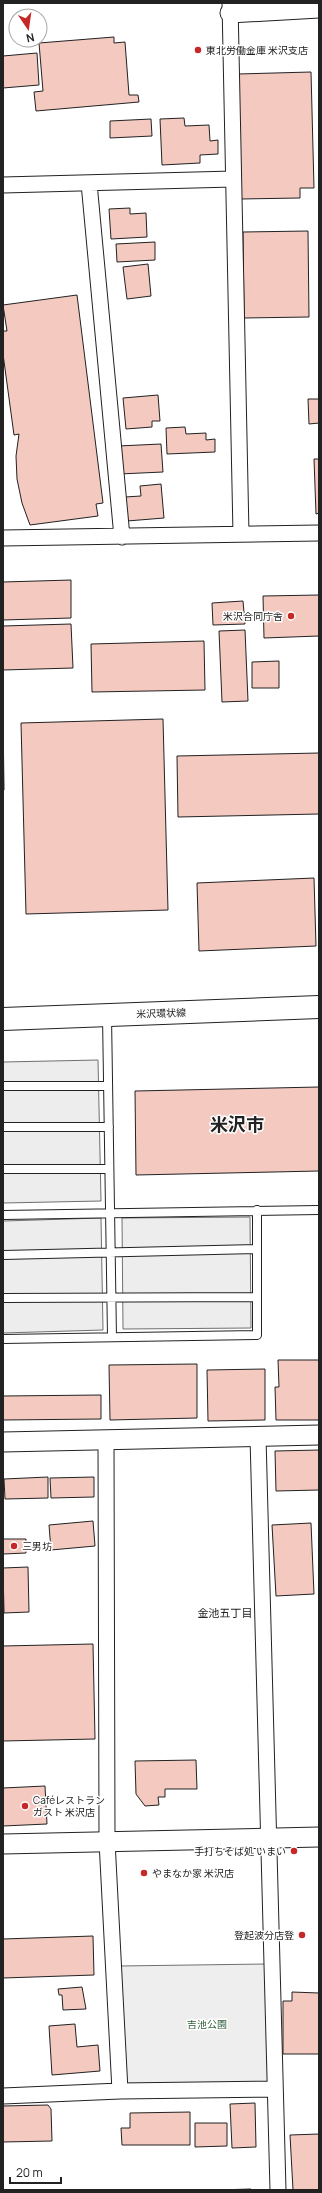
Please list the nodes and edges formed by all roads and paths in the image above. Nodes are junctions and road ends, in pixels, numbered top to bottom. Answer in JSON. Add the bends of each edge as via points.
{"nodes":[{"id":1,"x":230,"y":8,"type":"edge"},
{"id":2,"x":319,"y":8,"type":"edge"},
{"id":3,"x":233,"y":179,"type":"junction"},
{"id":4,"x":90,"y":184,"type":"junction"},
{"id":5,"x":3,"y":186,"type":"edge"},
{"id":6,"x":319,"y":533,"type":"edge"},
{"id":7,"x":241,"y":534,"type":"junction"},
{"id":8,"x":122,"y":537,"type":"junction"},
{"id":9,"x":3,"y":538,"type":"edge"},
{"id":10,"x":319,"y":1007,"type":"edge"},
{"id":11,"x":107,"y":1015,"type":"junction"},
{"id":12,"x":3,"y":1019,"type":"edge"},
{"id":13,"x":3,"y":1086,"type":"edge"},
{"id":14,"x":108,"y":1086,"type":"junction"},
{"id":15,"x":3,"y":1127,"type":"edge"},
{"id":16,"x":109,"y":1127,"type":"junction"},
{"id":17,"x":3,"y":1169,"type":"edge"},
{"id":18,"x":109,"y":1169,"type":"junction"},
{"id":19,"x":257,"y":1210,"type":"junction"},
{"id":20,"x":319,"y":1210,"type":"edge"},
{"id":21,"x":110,"y":1213,"type":"junction"},
{"id":22,"x":3,"y":1215,"type":"edge"},
{"id":23,"x":257,"y":1249,"type":"junction"},
{"id":24,"x":110,"y":1253,"type":"junction"},
{"id":25,"x":3,"y":1255,"type":"edge"},
{"id":26,"x":111,"y":1297,"type":"junction"},
{"id":27,"x":257,"y":1297,"type":"junction"},
{"id":28,"x":3,"y":1298,"type":"edge"},
{"id":29,"x":112,"y":1337,"type":"junction"},
{"id":30,"x":3,"y":1339,"type":"edge"},
{"id":31,"x":319,"y":1435,"type":"edge"},
{"id":32,"x":258,"y":1437,"type":"junction"},
{"id":33,"x":106,"y":1440,"type":"junction"},
{"id":34,"x":3,"y":1442,"type":"edge"},
{"id":35,"x":319,"y":1837,"type":"edge"},
{"id":36,"x":269,"y":1838,"type":"junction"},
{"id":37,"x":108,"y":1841,"type":"junction"},
{"id":38,"x":3,"y":1844,"type":"edge"},
{"id":39,"x":275,"y":2089,"type":"junction"},
{"id":40,"x":120,"y":2091,"type":"junction"},
{"id":41,"x":3,"y":2096,"type":"edge"},
{"id":42,"x":278,"y":2190,"type":"edge"}],
"edges":[{"from":1,"to":2,"type":"street"},
{"from":1,"to":3,"type":"street"},
{"from":3,"to":4,"type":"street"},
{"from":3,"to":7,"type":"street"},
{"from":4,"to":5,"type":"street"},
{"from":4,"to":8,"type":"street"},
{"from":6,"to":7,"type":"street"},
{"from":7,"to":8,"type":"street"},
{"from":8,"to":9,"type":"street"},
{"from":10,"to":11,"type":"main road","name":"米沢環状線"},
{"from":11,"to":12,"type":"main road","name":"米沢環状線"},
{"from":11,"to":14,"type":"lane"},
{"from":13,"to":14,"type":"lane"},
{"from":14,"to":16,"type":"lane"},
{"from":15,"to":16,"type":"lane"},
{"from":16,"to":18,"type":"lane"},
{"from":17,"to":18,"type":"lane"},
{"from":18,"to":21,"type":"lane"},
{"from":19,"to":20,"type":"lane"},
{"from":19,"to":21,"type":"lane"},
{"from":19,"to":23,"type":"lane"},
{"from":21,"to":22,"type":"lane"},
{"from":21,"to":24,"type":"lane"},
{"from":23,"to":24,"type":"lane"},
{"from":23,"to":27,"type":"lane"},
{"from":24,"to":25,"type":"lane"},
{"from":24,"to":26,"type":"lane"},
{"from":26,"to":27,"type":"lane"},
{"from":26,"to":28,"type":"lane"},
{"from":26,"to":29,"type":"lane"},
{"from":27,"to":29,"type":"lane","via":[[257,1335]]},
{"from":29,"to":30,"type":"lane"},
{"from":31,"to":32,"type":"street"},
{"from":32,"to":33,"type":"street"},
{"from":32,"to":36,"type":"street"},
{"from":33,"to":34,"type":"street"},
{"from":33,"to":37,"type":"street"},
{"from":35,"to":36,"type":"street"},
{"from":36,"to":37,"type":"street"},
{"from":36,"to":39,"type":"street"},
{"from":37,"to":38,"type":"street"},
{"from":37,"to":40,"type":"street"},
{"from":39,"to":40,"type":"street"},
{"from":39,"to":42,"type":"street"},
{"from":40,"to":41,"type":"street"}]}
